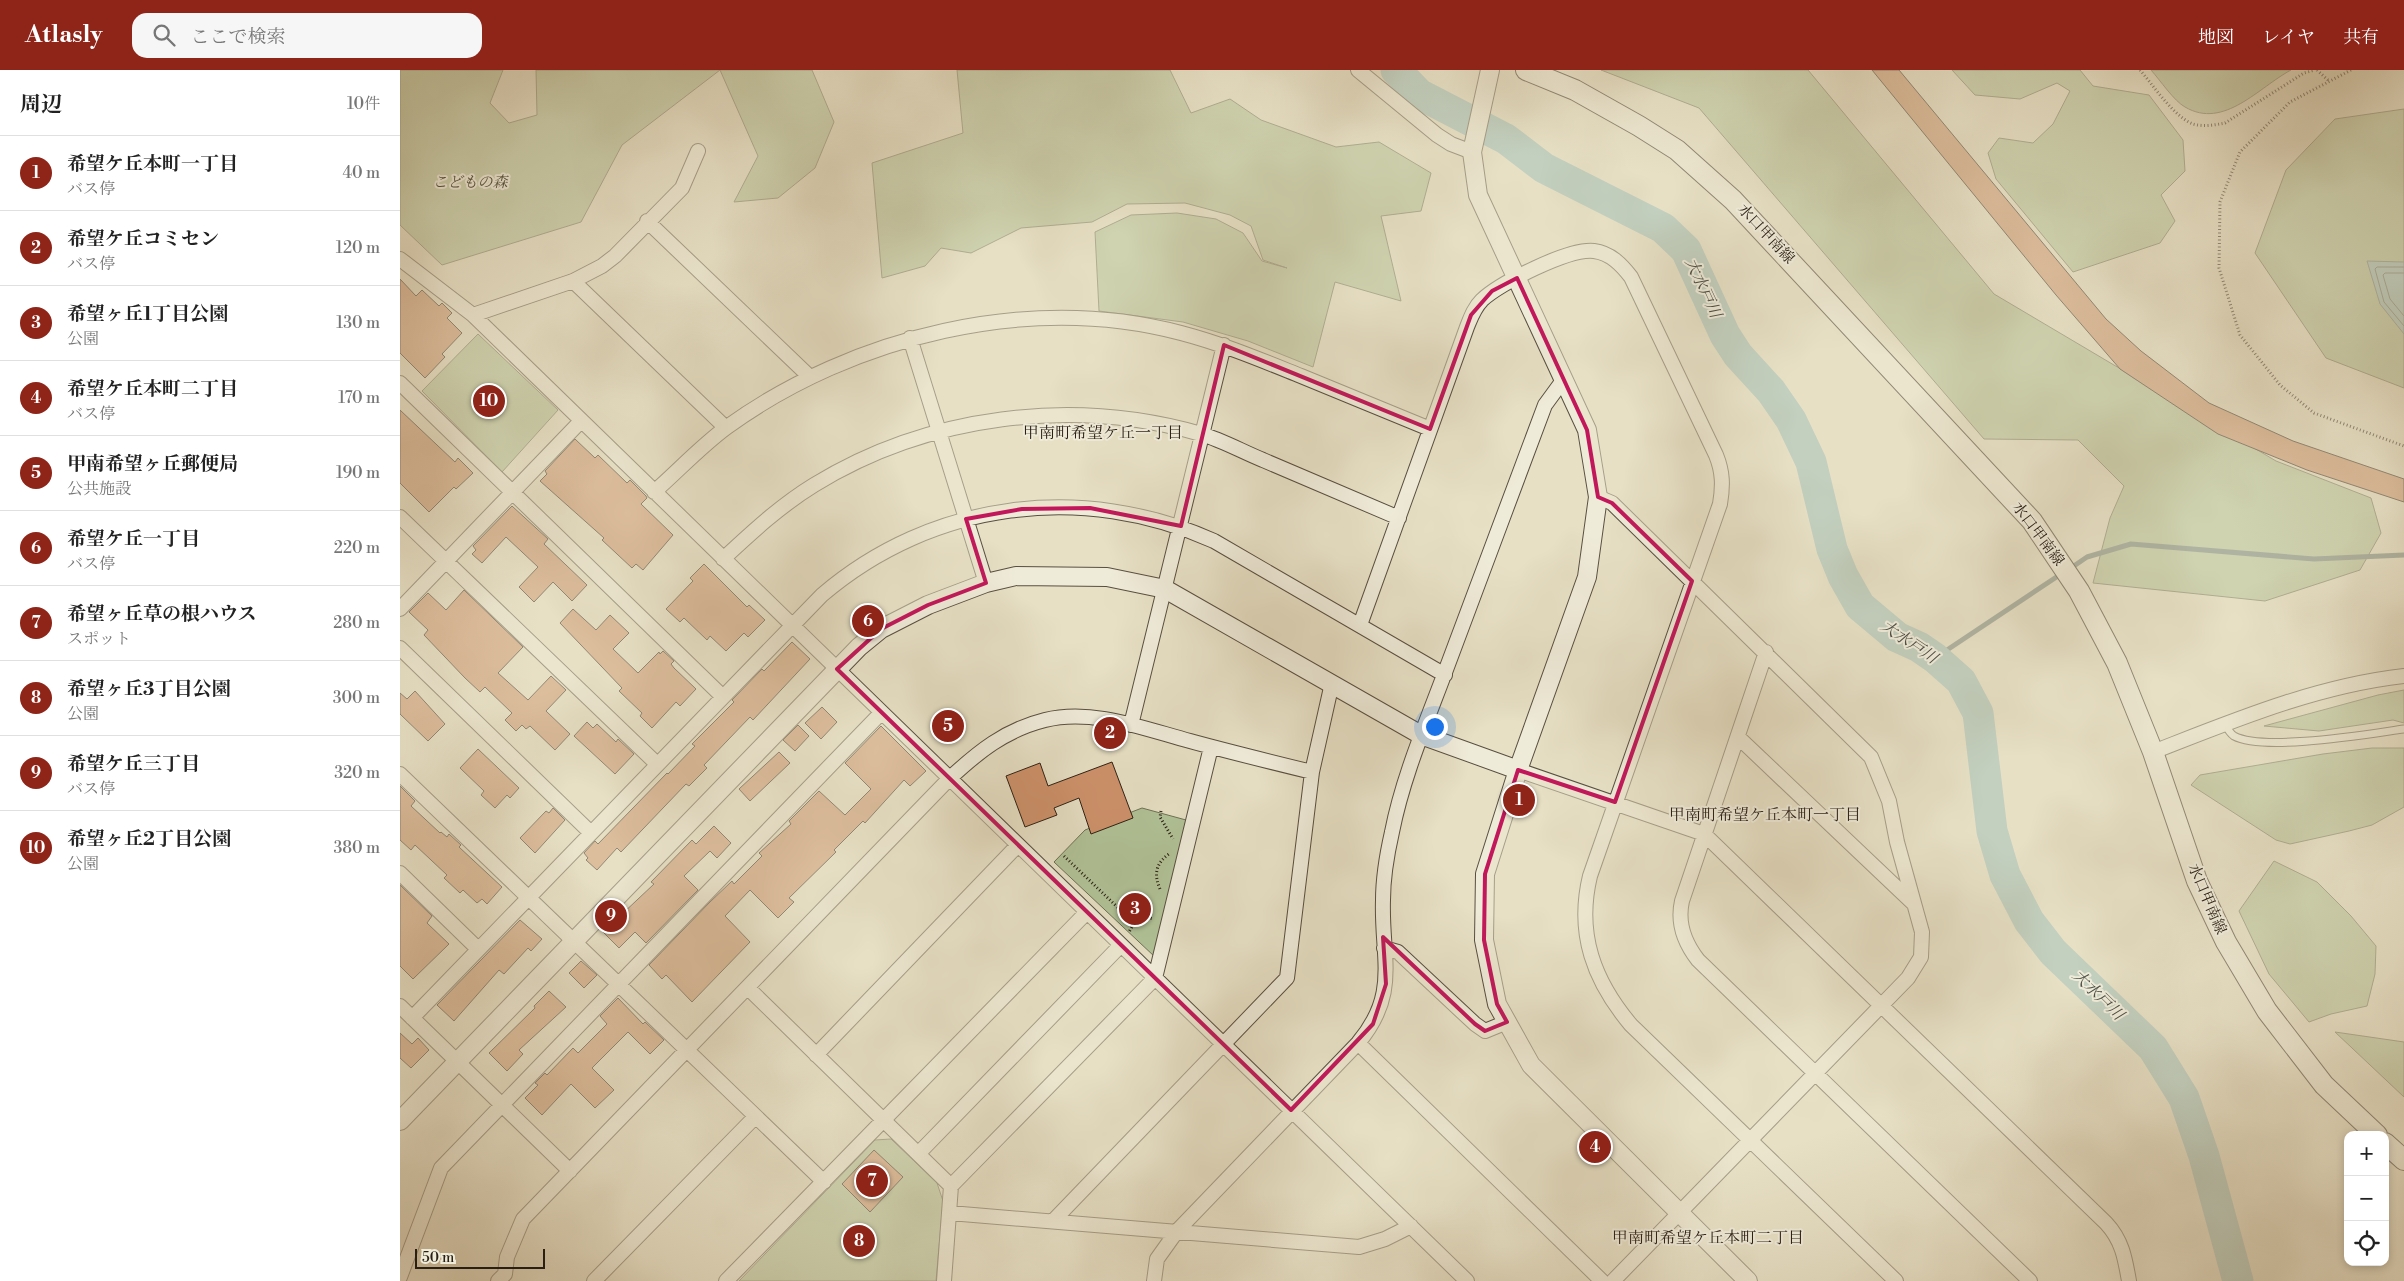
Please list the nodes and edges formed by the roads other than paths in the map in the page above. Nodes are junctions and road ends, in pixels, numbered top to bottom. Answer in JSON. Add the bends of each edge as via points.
{"nodes":[{"id":1,"x":1358,"y":70,"type":"edge"},
{"id":2,"x":1490,"y":70,"type":"edge"},
{"id":3,"x":1526,"y":70,"type":"edge"},
{"id":4,"x":1472,"y":146,"type":"junction"},
{"id":5,"x":698,"y":151,"type":"dead end"},
{"id":6,"x":647,"y":222,"type":"junction"},
{"id":7,"x":400,"y":259,"type":"edge"},
{"id":8,"x":1517,"y":278,"type":"junction"},
{"id":9,"x":573,"y":281,"type":"junction"},
{"id":10,"x":473,"y":315,"type":"junction"},
{"id":11,"x":910,"y":338,"type":"junction"},
{"id":12,"x":1224,"y":345,"type":"junction"},
{"id":13,"x":810,"y":377,"type":"junction"},
{"id":14,"x":1564,"y":379,"type":"junction"},
{"id":15,"x":400,"y":383,"type":"edge"},
{"id":16,"x":580,"y":422,"type":"junction"},
{"id":17,"x":726,"y":428,"type":"junction"},
{"id":18,"x":1430,"y":429,"type":"junction"},
{"id":19,"x":938,"y":432,"type":"junction"},
{"id":20,"x":1202,"y":434,"type":"junction"},
{"id":21,"x":513,"y":492,"type":"junction"},
{"id":22,"x":654,"y":492,"type":"junction"},
{"id":23,"x":1598,"y":497,"type":"junction"},
{"id":24,"x":400,"y":516,"type":"edge"},
{"id":25,"x":1399,"y":518,"type":"junction"},
{"id":26,"x":966,"y":519,"type":"junction"},
{"id":27,"x":1181,"y":526,"type":"junction"},
{"id":28,"x":723,"y":559,"type":"junction"},
{"id":29,"x":446,"y":561,"type":"junction"},
{"id":30,"x":1692,"y":581,"type":"junction"},
{"id":31,"x":986,"y":583,"type":"junction"},
{"id":32,"x":1165,"y":589,"type":"junction"},
{"id":33,"x":400,"y":609,"type":"edge"},
{"id":34,"x":792,"y":625,"type":"junction"},
{"id":35,"x":1360,"y":625,"type":"junction"},
{"id":36,"x":400,"y":648,"type":"edge"},
{"id":37,"x":1766,"y":652,"type":"junction"},
{"id":38,"x":837,"y":669,"type":"junction"},
{"id":39,"x":1445,"y":674,"type":"junction"},
{"id":40,"x":2404,"y":676,"type":"edge"},
{"id":41,"x":1332,"y":683,"type":"junction"},
{"id":42,"x":722,"y":696,"type":"junction"},
{"id":43,"x":881,"y":713,"type":"junction"},
{"id":44,"x":2225,"y":724,"type":"junction"},
{"id":45,"x":1131,"y":725,"type":"junction"},
{"id":46,"x":2404,"y":729,"type":"edge"},
{"id":47,"x":1421,"y":735,"type":"junction"},
{"id":48,"x":1738,"y":737,"type":"junction"},
{"id":49,"x":1211,"y":746,"type":"junction"},
{"id":50,"x":2153,"y":752,"type":"junction"},
{"id":51,"x":657,"y":764,"type":"junction"},
{"id":52,"x":1518,"y":770,"type":"junction"},
{"id":53,"x":1312,"y":772,"type":"junction"},
{"id":54,"x":400,"y":774,"type":"edge"},
{"id":55,"x":949,"y":779,"type":"junction"},
{"id":56,"x":1615,"y":802,"type":"junction"},
{"id":57,"x":590,"y":833,"type":"junction"},
{"id":58,"x":1704,"y":834,"type":"junction"},
{"id":59,"x":1017,"y":846,"type":"junction"},
{"id":60,"x":400,"y":873,"type":"edge"},
{"id":61,"x":528,"y":898,"type":"junction"},
{"id":62,"x":1914,"y":904,"type":"junction"},
{"id":63,"x":1086,"y":912,"type":"junction"},
{"id":64,"x":573,"y":941,"type":"junction"},
{"id":65,"x":1121,"y":945,"type":"junction"},
{"id":66,"x":1384,"y":948,"type":"junction"},
{"id":67,"x":478,"y":949,"type":"junction"},
{"id":68,"x":1155,"y":978,"type":"junction"},
{"id":69,"x":618,"y":985,"type":"junction"},
{"id":70,"x":748,"y":988,"type":"junction"},
{"id":71,"x":1880,"y":1005,"type":"junction"},
{"id":72,"x":400,"y":1006,"type":"edge"},
{"id":73,"x":412,"y":1018,"type":"junction"},
{"id":74,"x":1507,"y":1022,"type":"junction"},
{"id":75,"x":1358,"y":1043,"type":"junction"},
{"id":76,"x":1224,"y":1045,"type":"junction"},
{"id":77,"x":686,"y":1051,"type":"junction"},
{"id":78,"x":816,"y":1055,"type":"junction"},
{"id":79,"x":458,"y":1061,"type":"junction"},
{"id":80,"x":1816,"y":1072,"type":"junction"},
{"id":81,"x":502,"y":1104,"type":"junction"},
{"id":82,"x":1291,"y":1110,"type":"junction"},
{"id":83,"x":755,"y":1117,"type":"junction"},
{"id":84,"x":883,"y":1120,"type":"junction"},
{"id":85,"x":400,"y":1121,"type":"edge"},
{"id":86,"x":2373,"y":1131,"type":"edge"},
{"id":87,"x":1750,"y":1139,"type":"junction"},
{"id":88,"x":2389,"y":1147,"type":"edge"},
{"id":89,"x":918,"y":1154,"type":"junction"},
{"id":90,"x":2404,"y":1160,"type":"edge"},
{"id":91,"x":570,"y":1170,"type":"junction"},
{"id":92,"x":824,"y":1182,"type":"junction"},
{"id":93,"x":951,"y":1186,"type":"junction"},
{"id":94,"x":950,"y":1213,"type":"junction"},
{"id":95,"x":1680,"y":1214,"type":"junction"},
{"id":96,"x":1053,"y":1221,"type":"junction"},
{"id":97,"x":1411,"y":1226,"type":"junction"},
{"id":98,"x":1177,"y":1231,"type":"junction"},
{"id":99,"x":400,"y":1277,"type":"edge"},
{"id":100,"x":505,"y":1279,"type":"edge"},
{"id":101,"x":594,"y":1281,"type":"edge"},
{"id":102,"x":726,"y":1281,"type":"edge"},
{"id":103,"x":944,"y":1281,"type":"edge"},
{"id":104,"x":1154,"y":1281,"type":"edge"},
{"id":105,"x":1467,"y":1281,"type":"edge"},
{"id":106,"x":1602,"y":1281,"type":"edge"},
{"id":107,"x":1613,"y":1281,"type":"edge"},
{"id":108,"x":1748,"y":1281,"type":"edge"},
{"id":109,"x":1896,"y":1281,"type":"edge"},
{"id":110,"x":2030,"y":1281,"type":"edge"},
{"id":111,"x":2129,"y":1281,"type":"edge"}],
"edges":[{"from":1,"to":4,"type":"street","via":[[1437,135],[1451,144]]},
{"from":2,"to":4,"type":"street"},
{"from":3,"to":50,"type":"main road","name":"水口甲南線","via":[[1575,90],[1677,150],[1733,200],[1945,426],[2032,521],[2079,591],[2117,663]]},
{"from":4,"to":8,"type":"street","via":[[1478,195]]},
{"from":5,"to":6,"type":"street","via":[[682,188]]},
{"from":6,"to":9,"type":"street","via":[[615,256]]},
{"from":6,"to":13,"type":"street"},
{"from":7,"to":10,"type":"street"},
{"from":8,"to":14,"type":"street"},
{"from":8,"to":18,"type":"street","via":[[1492,291],[1471,315]]},
{"from":8,"to":30,"type":"street","via":[[1565,255],[1586,251],[1599,252],[1614,259],[1630,277],[1721,470],[1720,504]]},
{"from":9,"to":10,"type":"street"},
{"from":9,"to":17,"type":"street"},
{"from":10,"to":16,"type":"street"},
{"from":11,"to":12,"type":"street","via":[[998,322],[1064,318],[1141,325]]},
{"from":11,"to":13,"type":"street"},
{"from":11,"to":19,"type":"street"},
{"from":12,"to":18,"type":"street"},
{"from":12,"to":20,"type":"street"},
{"from":13,"to":17,"type":"street"},
{"from":14,"to":23,"type":"street","via":[[1587,430]]},
{"from":14,"to":39,"type":"street","via":[[1544,405]]},
{"from":15,"to":21,"type":"street"},
{"from":16,"to":21,"type":"street"},
{"from":16,"to":22,"type":"street"},
{"from":17,"to":22,"type":"street"},
{"from":18,"to":25,"type":"street"},
{"from":19,"to":20,"type":"street","via":[[982,422],[1085,415],[1147,422]]},
{"from":19,"to":26,"type":"street"},
{"from":19,"to":28,"type":"street","via":[[870,456],[814,485],[759,525]]},
{"from":20,"to":25,"type":"street"},
{"from":20,"to":27,"type":"street"},
{"from":21,"to":29,"type":"street"},
{"from":21,"to":42,"type":"street"},
{"from":22,"to":28,"type":"street"},
{"from":23,"to":30,"type":"street","via":[[1612,503]]},
{"from":23,"to":52,"type":"street","via":[[1587,577]]},
{"from":24,"to":29,"type":"street"},
{"from":25,"to":35,"type":"street"},
{"from":26,"to":27,"type":"street","via":[[1022,509],[1090,508]]},
{"from":26,"to":31,"type":"street"},
{"from":26,"to":34,"type":"street","via":[[909,540],[854,571]]},
{"from":27,"to":32,"type":"street"},
{"from":27,"to":35,"type":"street","via":[[1214,541]]},
{"from":28,"to":34,"type":"street"},
{"from":29,"to":33,"type":"street"},
{"from":29,"to":51,"type":"street"},
{"from":30,"to":37,"type":"street"},
{"from":30,"to":56,"type":"street"},
{"from":31,"to":32,"type":"street","via":[[1016,576],[1084,575]]},
{"from":31,"to":38,"type":"street","via":[[928,605],[881,629]]},
{"from":32,"to":41,"type":"street"},
{"from":32,"to":45,"type":"street"},
{"from":34,"to":38,"type":"street"},
{"from":34,"to":42,"type":"street"},
{"from":35,"to":39,"type":"street"},
{"from":36,"to":57,"type":"street"},
{"from":37,"to":48,"type":"street"},
{"from":37,"to":62,"type":"street","via":[[1871,757],[1889,801]]},
{"from":38,"to":43,"type":"street"},
{"from":38,"to":64,"type":"street"},
{"from":39,"to":47,"type":"street"},
{"from":40,"to":44,"type":"street","via":[[2368,680],[2277,704]]},
{"from":41,"to":47,"type":"street"},
{"from":41,"to":53,"type":"street"},
{"from":42,"to":51,"type":"street"},
{"from":43,"to":55,"type":"street"},
{"from":43,"to":69,"type":"street"},
{"from":44,"to":46,"type":"lane","via":[[2233,736],[2277,743]]},
{"from":44,"to":50,"type":"street"},
{"from":45,"to":49,"type":"street"},
{"from":45,"to":55,"type":"street","via":[[1080,717],[1046,719],[1018,728],[992,742]]},
{"from":47,"to":52,"type":"street"},
{"from":47,"to":66,"type":"street","via":[[1397,810],[1388,853],[1383,899]]},
{"from":48,"to":58,"type":"street"},
{"from":48,"to":62,"type":"street"},
{"from":49,"to":53,"type":"street"},
{"from":49,"to":68,"type":"street"},
{"from":50,"to":86,"type":"main road","name":"水口甲南線","via":[[2197,881],[2226,942],[2267,1011],[2324,1085]]},
{"from":51,"to":57,"type":"street"},
{"from":52,"to":56,"type":"street"},
{"from":52,"to":74,"type":"street","via":[[1485,874],[1484,940],[1497,1004]]},
{"from":53,"to":76,"type":"street","via":[[1286,978]]},
{"from":54,"to":61,"type":"street"},
{"from":55,"to":59,"type":"street"},
{"from":55,"to":70,"type":"street"},
{"from":56,"to":58,"type":"street"},
{"from":56,"to":87,"type":"street","via":[[1590,876],[1586,900],[1588,946],[1599,978],[1631,1025]]},
{"from":57,"to":61,"type":"street"},
{"from":58,"to":71,"type":"street"},
{"from":58,"to":80,"type":"street","via":[[1680,910],[1688,946],[1698,960]]},
{"from":59,"to":63,"type":"street"},
{"from":59,"to":78,"type":"street"},
{"from":60,"to":67,"type":"street"},
{"from":61,"to":64,"type":"street"},
{"from":61,"to":67,"type":"street"},
{"from":62,"to":71,"type":"street","via":[[1922,932],[1921,957],[1908,978]]},
{"from":63,"to":65,"type":"street"},
{"from":63,"to":84,"type":"street"},
{"from":64,"to":69,"type":"street"},
{"from":64,"to":79,"type":"street"},
{"from":65,"to":68,"type":"street"},
{"from":65,"to":89,"type":"street"},
{"from":66,"to":74,"type":"street","via":[[1398,952],[1485,1031]]},
{"from":66,"to":75,"type":"street","via":[[1387,972],[1382,1006]]},
{"from":67,"to":73,"type":"street"},
{"from":68,"to":76,"type":"street"},
{"from":68,"to":93,"type":"street"},
{"from":69,"to":77,"type":"street"},
{"from":69,"to":81,"type":"street"},
{"from":70,"to":77,"type":"street"},
{"from":70,"to":78,"type":"street"},
{"from":71,"to":80,"type":"street"},
{"from":71,"to":111,"type":"street","via":[[2110,1227],[2124,1251]]},
{"from":72,"to":73,"type":"street"},
{"from":73,"to":79,"type":"street"},
{"from":74,"to":95,"type":"street","via":[[1530,1065]]},
{"from":75,"to":82,"type":"street"},
{"from":75,"to":106,"type":"street"},
{"from":76,"to":82,"type":"street"},
{"from":76,"to":96,"type":"street"},
{"from":77,"to":83,"type":"street"},
{"from":77,"to":91,"type":"street"},
{"from":78,"to":84,"type":"street"},
{"from":79,"to":81,"type":"street"},
{"from":79,"to":85,"type":"street"},
{"from":80,"to":87,"type":"street"},
{"from":80,"to":110,"type":"street"},
{"from":81,"to":91,"type":"street"},
{"from":81,"to":99,"type":"street","via":[[442,1168]]},
{"from":82,"to":97,"type":"street"},
{"from":82,"to":98,"type":"street"},
{"from":83,"to":92,"type":"street"},
{"from":83,"to":101,"type":"street"},
{"from":84,"to":89,"type":"street"},
{"from":84,"to":92,"type":"street"},
{"from":87,"to":95,"type":"street"},
{"from":87,"to":109,"type":"street"},
{"from":88,"to":90,"type":"main road"},
{"from":89,"to":93,"type":"street"},
{"from":91,"to":100,"type":"street","via":[[523,1219],[507,1257]]},
{"from":92,"to":102,"type":"street"},
{"from":93,"to":94,"type":"street"},
{"from":94,"to":96,"type":"street"},
{"from":94,"to":103,"type":"street"},
{"from":95,"to":107,"type":"street"},
{"from":95,"to":108,"type":"street"},
{"from":96,"to":98,"type":"street"},
{"from":97,"to":98,"type":"street","via":[[1385,1239],[1359,1246]]},
{"from":97,"to":105,"type":"street"},
{"from":98,"to":104,"type":"street","via":[[1157,1259]]}]}
